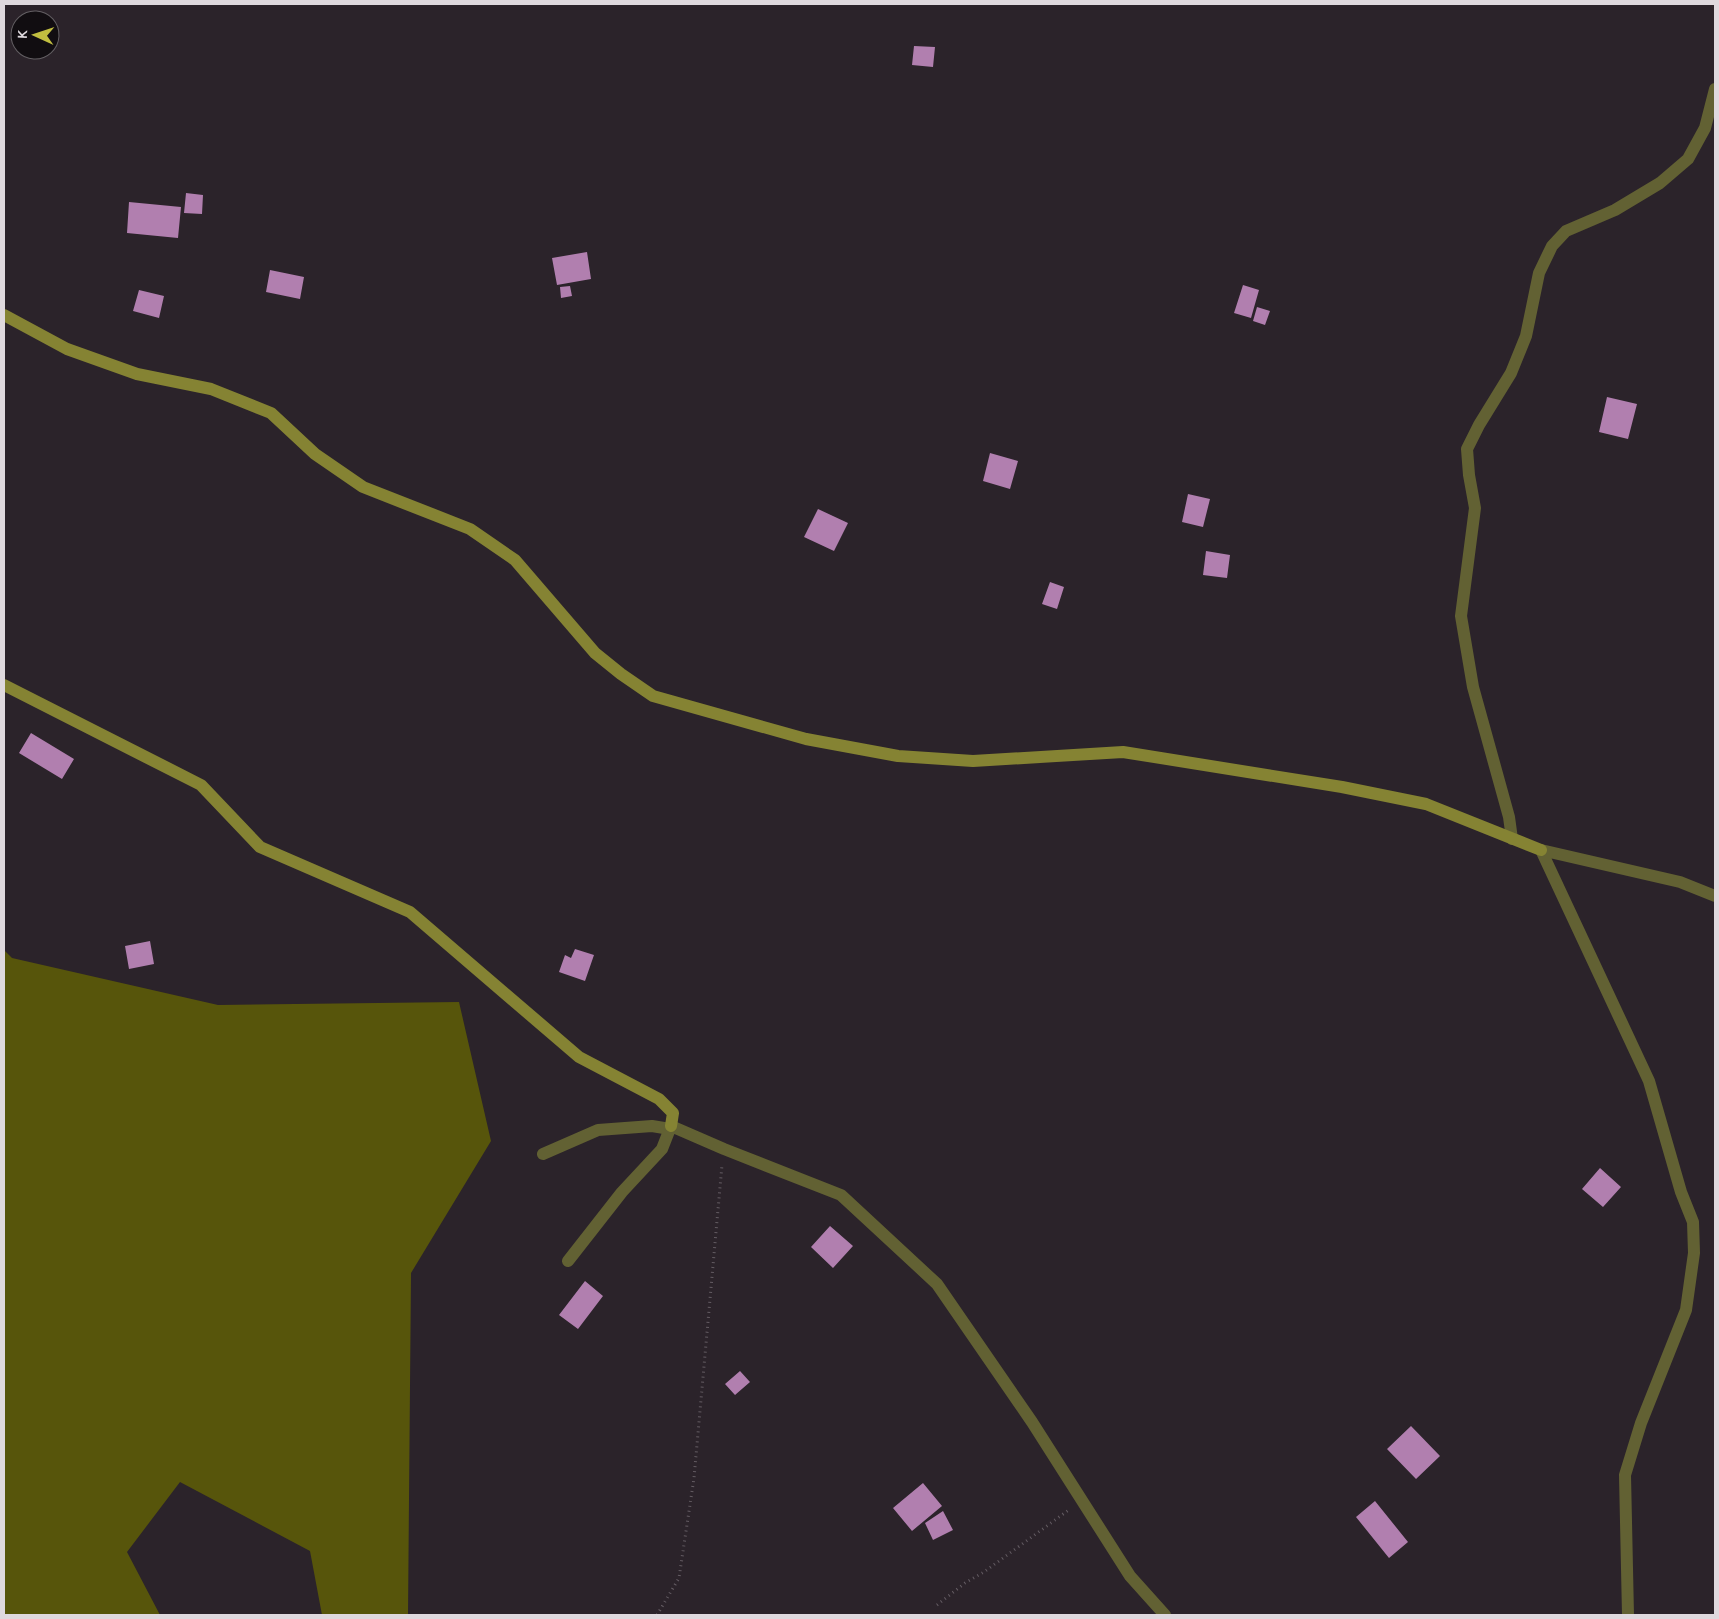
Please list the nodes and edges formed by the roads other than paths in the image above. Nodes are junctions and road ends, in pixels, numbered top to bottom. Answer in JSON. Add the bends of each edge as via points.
{"nodes":[{"id":1,"x":1715,"y":89,"type":"edge"},
{"id":2,"x":4,"y":315,"type":"edge"},
{"id":3,"x":4,"y":685,"type":"edge"},
{"id":4,"x":1512,"y":839,"type":"junction"},
{"id":5,"x":1541,"y":850,"type":"junction"},
{"id":6,"x":1715,"y":896,"type":"edge"},
{"id":7,"x":671,"y":1128,"type":"junction"},
{"id":8,"x":543,"y":1154,"type":"dead end"},
{"id":9,"x":568,"y":1261,"type":"dead end"},
{"id":10,"x":1165,"y":1615,"type":"edge"},
{"id":11,"x":1628,"y":1615,"type":"edge"}],
"edges":[{"from":1,"to":4,"type":"street","via":[[1705,128],[1688,159],[1660,183],[1615,210],[1566,231],[1552,246],[1539,274],[1526,336],[1511,372],[1467,449],[1468,475],[1475,508],[1460,616],[1473,687],[1509,817]]},
{"from":2,"to":4,"type":"street","via":[[67,350],[137,374],[211,389],[271,412],[315,454],[363,487],[470,529],[515,560],[595,653],[653,696],[806,739],[898,756],[973,761],[1123,752],[1333,785],[1426,804]]},
{"from":3,"to":7,"type":"street","via":[[201,785],[260,848],[410,912],[579,1057],[659,1099],[673,1114]]},
{"from":4,"to":5,"type":"street"},
{"from":5,"to":6,"type":"street","via":[[1680,882]]},
{"from":5,"to":11,"type":"street","via":[[1649,1081],[1681,1192],[1693,1222],[1694,1253],[1686,1310],[1641,1423],[1625,1475]]},
{"from":7,"to":8,"type":"street","via":[[652,1126],[598,1130]]},
{"from":7,"to":9,"type":"street","via":[[662,1149],[622,1192]]},
{"from":7,"to":10,"type":"street","via":[[841,1195],[936,1284],[1032,1422],[1130,1576]]}]}
